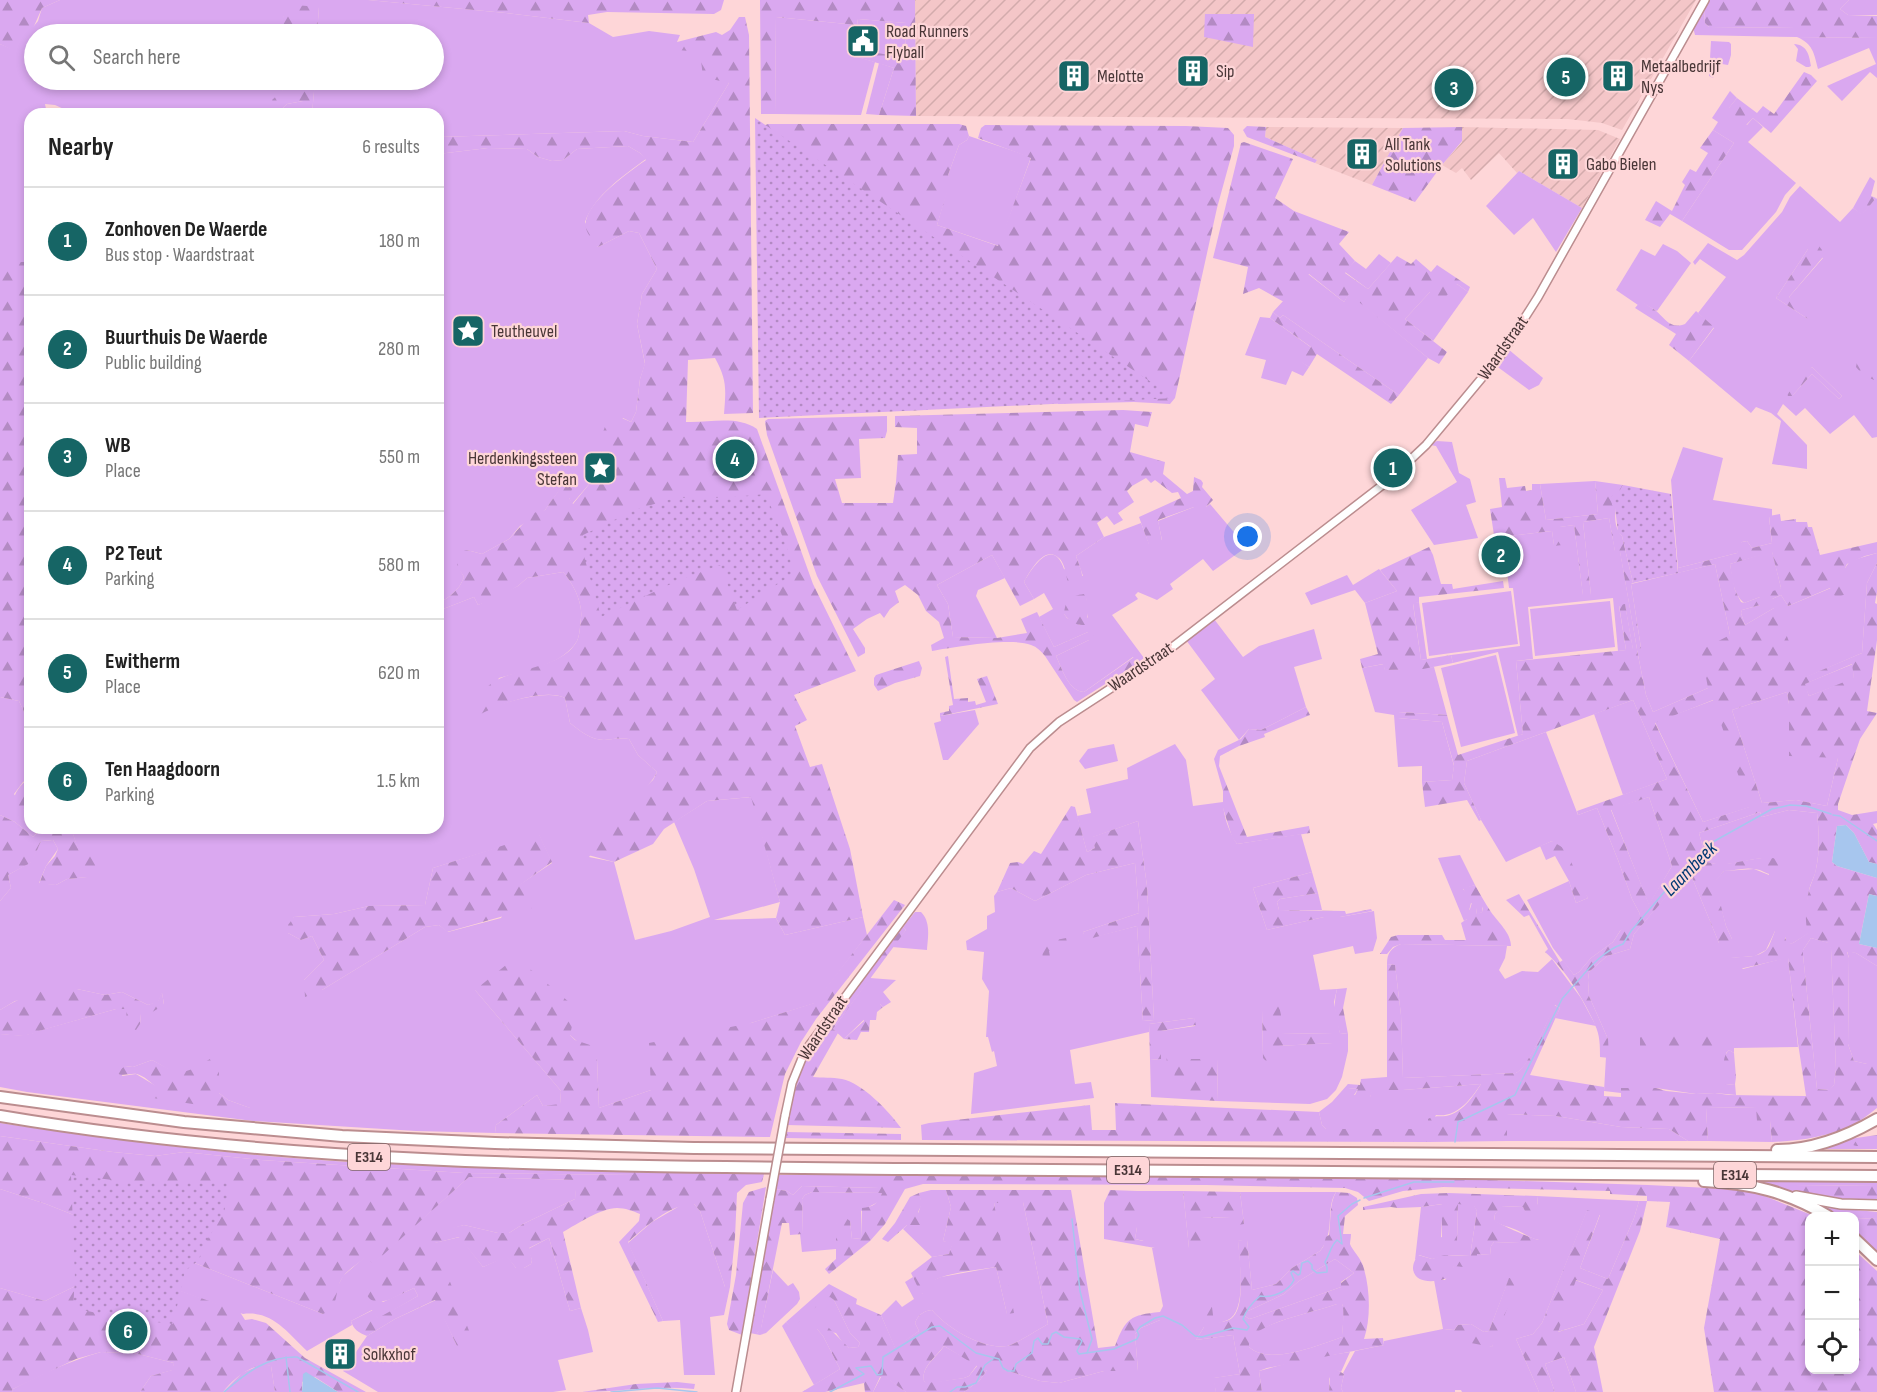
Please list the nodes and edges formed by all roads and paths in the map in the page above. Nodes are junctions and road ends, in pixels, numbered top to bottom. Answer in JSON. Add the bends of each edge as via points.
{"nodes":[{"id":1,"x":1705,"y":0,"type":"edge"},
{"id":2,"x":0,"y":1096,"type":"edge"},
{"id":3,"x":0,"y":1116,"type":"edge"},
{"id":4,"x":1877,"y":1119,"type":"edge"},
{"id":5,"x":1756,"y":1156,"type":"junction"},
{"id":6,"x":1877,"y":1157,"type":"edge"},
{"id":7,"x":1594,"y":1174,"type":"junction"},
{"id":8,"x":1877,"y":1176,"type":"edge"},
{"id":9,"x":1768,"y":1189,"type":"junction"},
{"id":10,"x":1877,"y":1205,"type":"edge"},
{"id":11,"x":1821,"y":1212,"type":"edge"},
{"id":12,"x":1859,"y":1243,"type":"edge"},
{"id":13,"x":1877,"y":1260,"type":"edge"},
{"id":14,"x":736,"y":1392,"type":"edge"}],
"edges":[{"from":1,"to":14,"type":"street","name":"Waardstraat","bridge":true,"via":[[1538,297],[1501,355],[1435,435],[1389,480],[1330,526],[1141,670],[1059,722],[1030,748],[811,1042],[797,1066],[790,1091]]},
{"from":2,"to":5,"type":"highway","number":"E314","via":[[252,1128],[495,1143]]},
{"from":3,"to":7,"type":"highway","number":"E314","via":[[262,1149],[495,1162]]},
{"from":4,"to":5,"type":"highway","number":"E314","via":[[1842,1138]]},
{"from":5,"to":6,"type":"highway","number":"E314"},
{"from":7,"to":8,"type":"highway","number":"E314"},
{"from":7,"to":9,"type":"highway","number":"E314"},
{"from":9,"to":10,"type":"highway","number":"E314","via":[[1810,1200]]},
{"from":9,"to":11,"type":"highway","number":"E314"},
{"from":12,"to":13,"type":"highway"}]}
